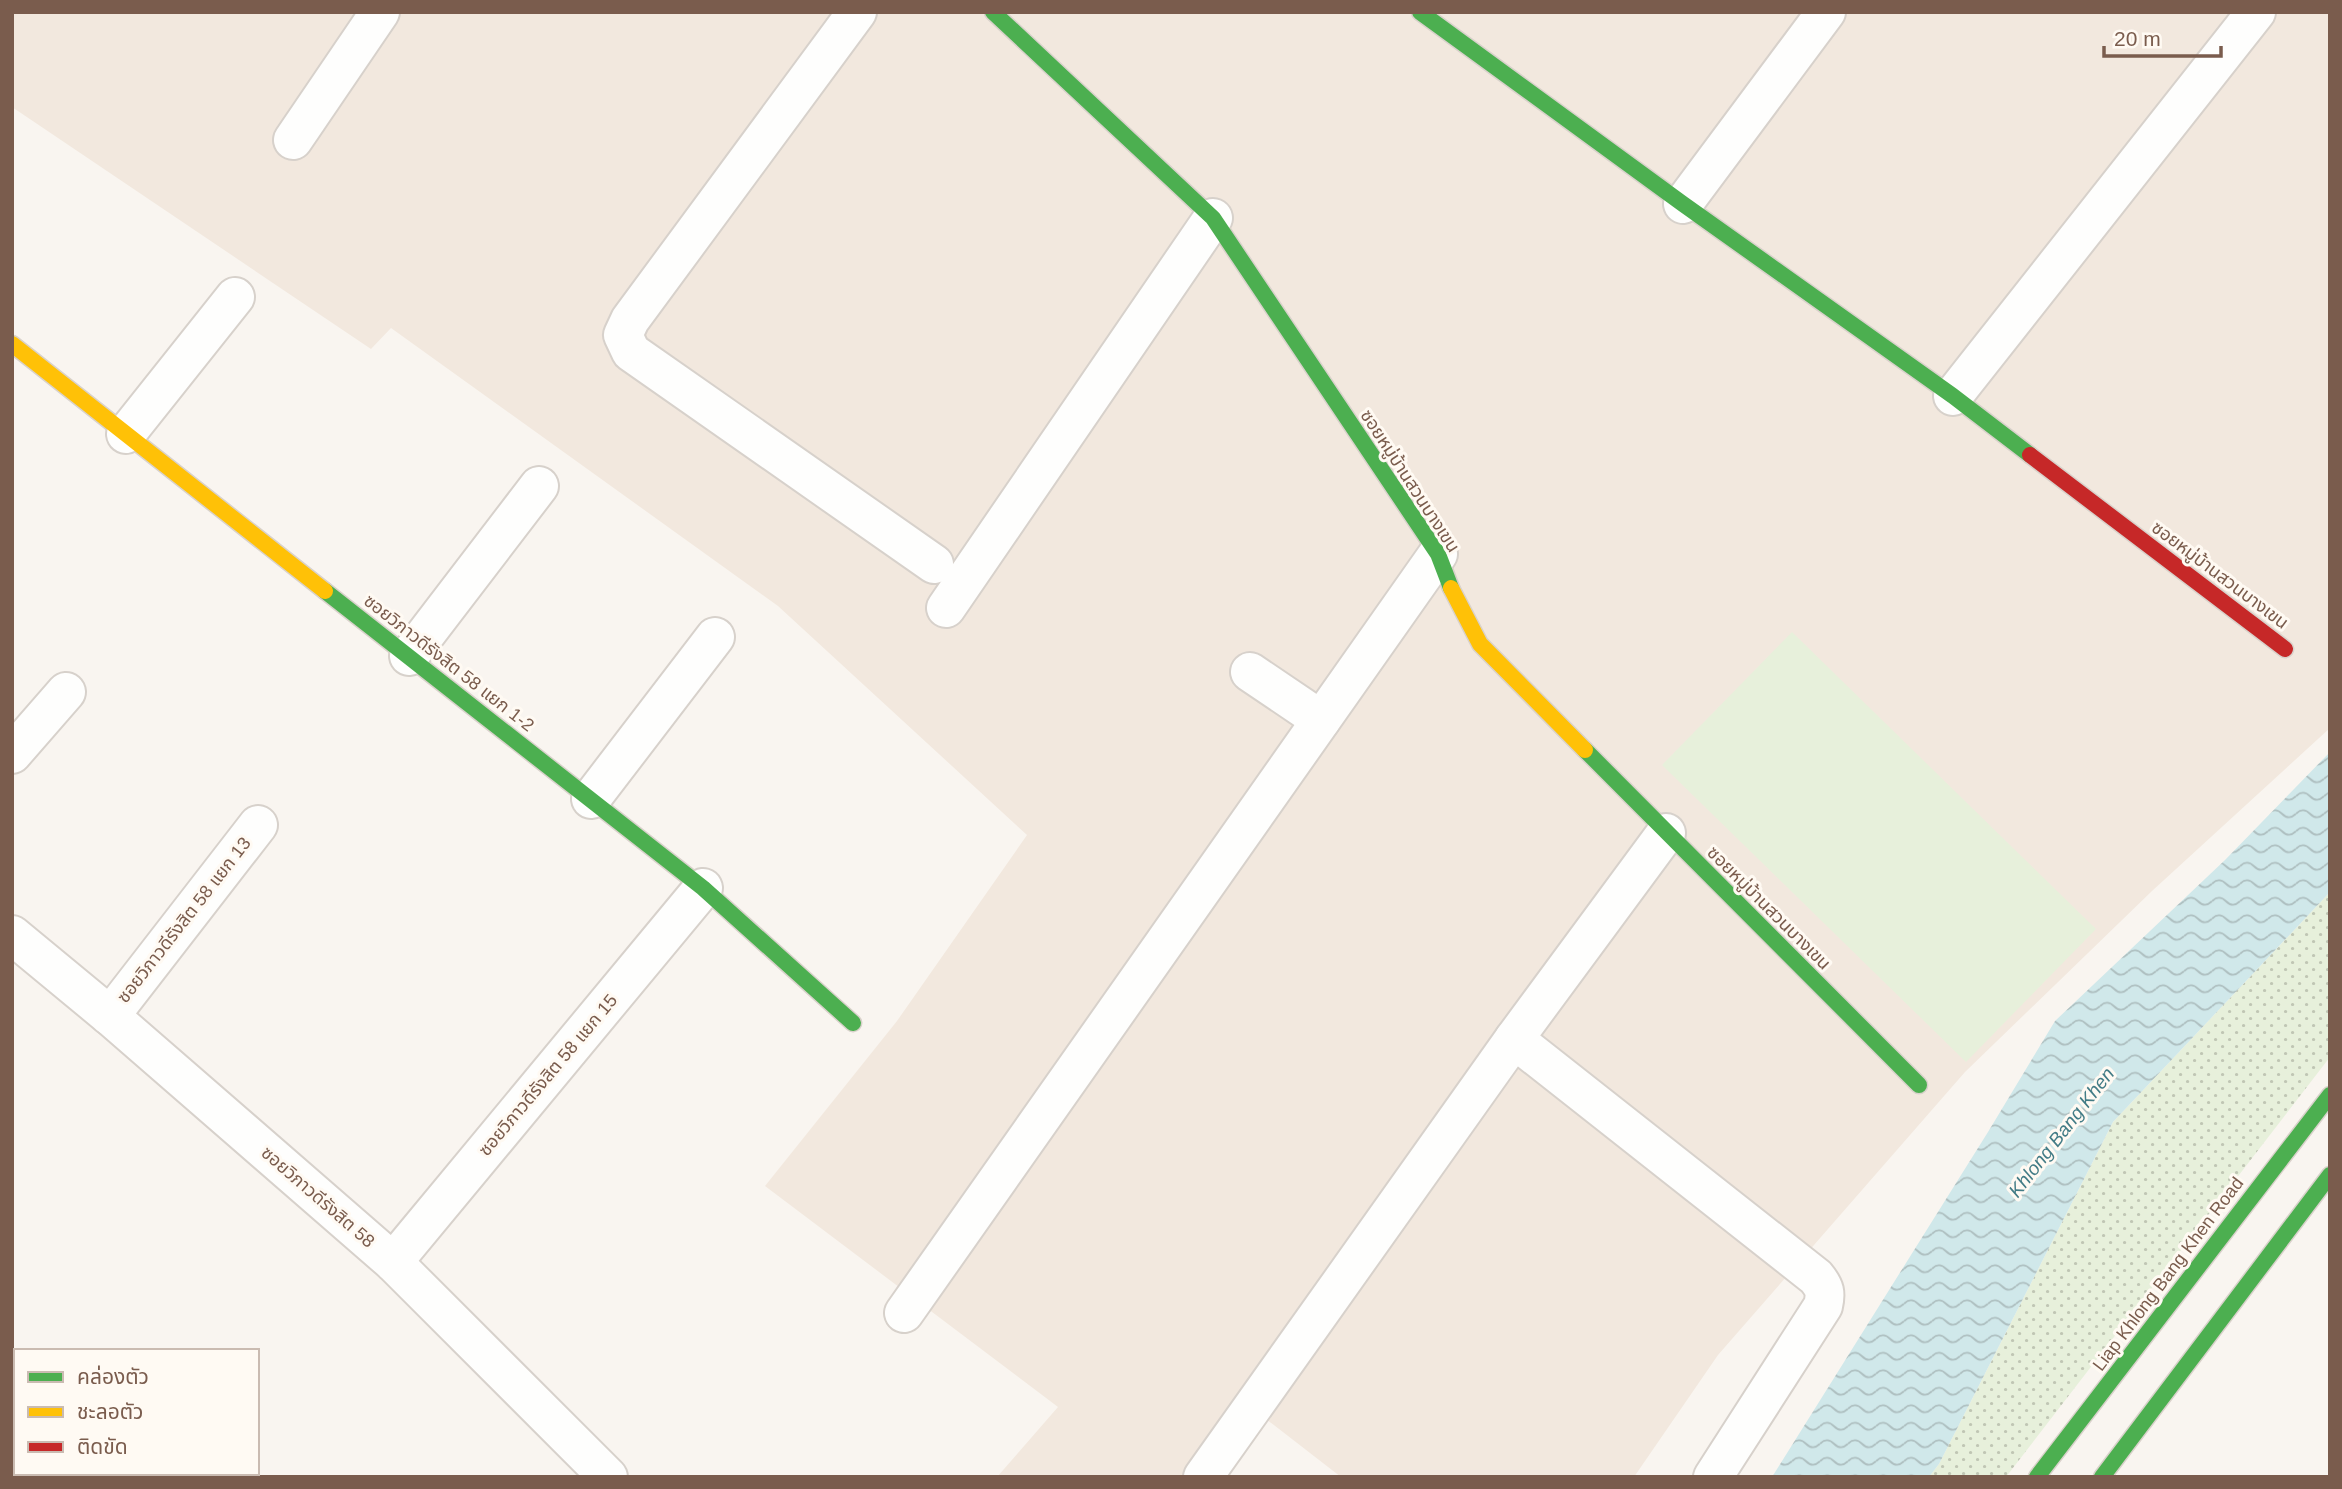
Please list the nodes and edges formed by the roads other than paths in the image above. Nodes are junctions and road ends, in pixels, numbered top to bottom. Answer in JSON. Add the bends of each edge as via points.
{"nodes":[{"id":1,"x":380,"y":12,"type":"edge"},
{"id":2,"x":857,"y":12,"type":"edge"},
{"id":3,"x":993,"y":12,"type":"edge"},
{"id":4,"x":1420,"y":12,"type":"edge"},
{"id":5,"x":1826,"y":12,"type":"edge"},
{"id":6,"x":2256,"y":12,"type":"edge"},
{"id":7,"x":293,"y":139,"type":"dead end"},
{"id":8,"x":1683,"y":204,"type":"junction"},
{"id":9,"x":1213,"y":218,"type":"junction"},
{"id":10,"x":235,"y":297,"type":"dead end"},
{"id":11,"x":12,"y":344,"type":"edge"},
{"id":12,"x":1953,"y":396,"type":"junction"},
{"id":13,"x":126,"y":434,"type":"junction"},
{"id":14,"x":539,"y":486,"type":"dead end"},
{"id":15,"x":1438,"y":554,"type":"junction"},
{"id":16,"x":934,"y":564,"type":"dead end"},
{"id":17,"x":946,"y":608,"type":"dead end"},
{"id":18,"x":715,"y":637,"type":"dead end"},
{"id":19,"x":2285,"y":649,"type":"dead end"},
{"id":20,"x":409,"y":656,"type":"junction"},
{"id":21,"x":1250,"y":672,"type":"dead end"},
{"id":22,"x":66,"y":692,"type":"dead end"},
{"id":23,"x":1321,"y":720,"type":"junction"},
{"id":24,"x":12,"y":754,"type":"edge"},
{"id":25,"x":591,"y":799,"type":"junction"},
{"id":26,"x":258,"y":825,"type":"dead end"},
{"id":27,"x":1666,"y":833,"type":"junction"},
{"id":28,"x":704,"y":888,"type":"junction"},
{"id":29,"x":12,"y":935,"type":"edge"},
{"id":30,"x":110,"y":1016,"type":"junction"},
{"id":31,"x":853,"y":1023,"type":"dead end"},
{"id":32,"x":1514,"y":1038,"type":"junction"},
{"id":33,"x":1919,"y":1085,"type":"dead end"},
{"id":34,"x":2330,"y":1095,"type":"edge"},
{"id":35,"x":2330,"y":1175,"type":"edge"},
{"id":36,"x":393,"y":1262,"type":"junction"},
{"id":37,"x":904,"y":1313,"type":"dead end"},
{"id":38,"x":608,"y":1477,"type":"edge"},
{"id":39,"x":1203,"y":1477,"type":"edge"},
{"id":40,"x":1713,"y":1477,"type":"edge"},
{"id":41,"x":2037,"y":1477,"type":"edge"},
{"id":42,"x":2102,"y":1477,"type":"edge"}],
"edges":[{"from":1,"to":7,"type":"street"},
{"from":2,"to":16,"type":"street","via":[[623,335],[631,352]]},
{"from":3,"to":9,"type":"street","name":"ซอยหมู่บ้านสวนบางเขน"},
{"from":4,"to":8,"type":"street","name":"ซอยหมู่บ้านสวนบางเขน"},
{"from":5,"to":8,"type":"street"},
{"from":6,"to":12,"type":"street"},
{"from":8,"to":12,"type":"street","name":"ซอยหมู่บ้านสวนบางเขน"},
{"from":9,"to":15,"type":"street","name":"ซอยหมู่บ้านสวนบางเขน"},
{"from":9,"to":17,"type":"street"},
{"from":10,"to":13,"type":"street"},
{"from":11,"to":13,"type":"street","name":"ซอยวิภาวดีรังสิต 58 แยก 1-2"},
{"from":12,"to":19,"type":"street","name":"ซอยหมู่บ้านสวนบางเขน"},
{"from":13,"to":20,"type":"street","name":"ซอยวิภาวดีรังสิต 58 แยก 1-2"},
{"from":14,"to":20,"type":"street"},
{"from":15,"to":23,"type":"street"},
{"from":15,"to":27,"type":"street","name":"ซอยหมู่บ้านสวนบางเขน","via":[[1456,601],[1480,644]]},
{"from":18,"to":25,"type":"street"},
{"from":20,"to":25,"type":"street","name":"ซอยวิภาวดีรังสิต 58 แยก 1-2"},
{"from":21,"to":23,"type":"street"},
{"from":22,"to":24,"type":"street"},
{"from":23,"to":37,"type":"street"},
{"from":25,"to":28,"type":"street","name":"ซอยวิภาวดีรังสิต 58 แยก 1-2"},
{"from":26,"to":30,"type":"street","name":"ซอยวิภาวดีรังสิต 58 แยก 13"},
{"from":27,"to":32,"type":"street"},
{"from":27,"to":33,"type":"street","name":"ซอยหมู่บ้านสวนบางเขน"},
{"from":28,"to":31,"type":"street","name":"ซอยวิภาวดีรังสิต 58 แยก 1-2"},
{"from":28,"to":36,"type":"street","name":"ซอยวิภาวดีรังสิต 58 แยก 15"},
{"from":29,"to":30,"type":"street","name":"ซอยวิภาวดีรังสิต 58"},
{"from":30,"to":36,"type":"street","name":"ซอยวิภาวดีรังสิต 58"},
{"from":32,"to":39,"type":"street"},
{"from":32,"to":40,"type":"street","via":[[1823,1285],[1823,1306]]},
{"from":34,"to":41,"type":"street","name":"Liap Khlong Bang Khen Road"},
{"from":35,"to":42,"type":"street"},
{"from":36,"to":38,"type":"street","name":"ซอยวิภาวดีรังสิต 58"}]}
